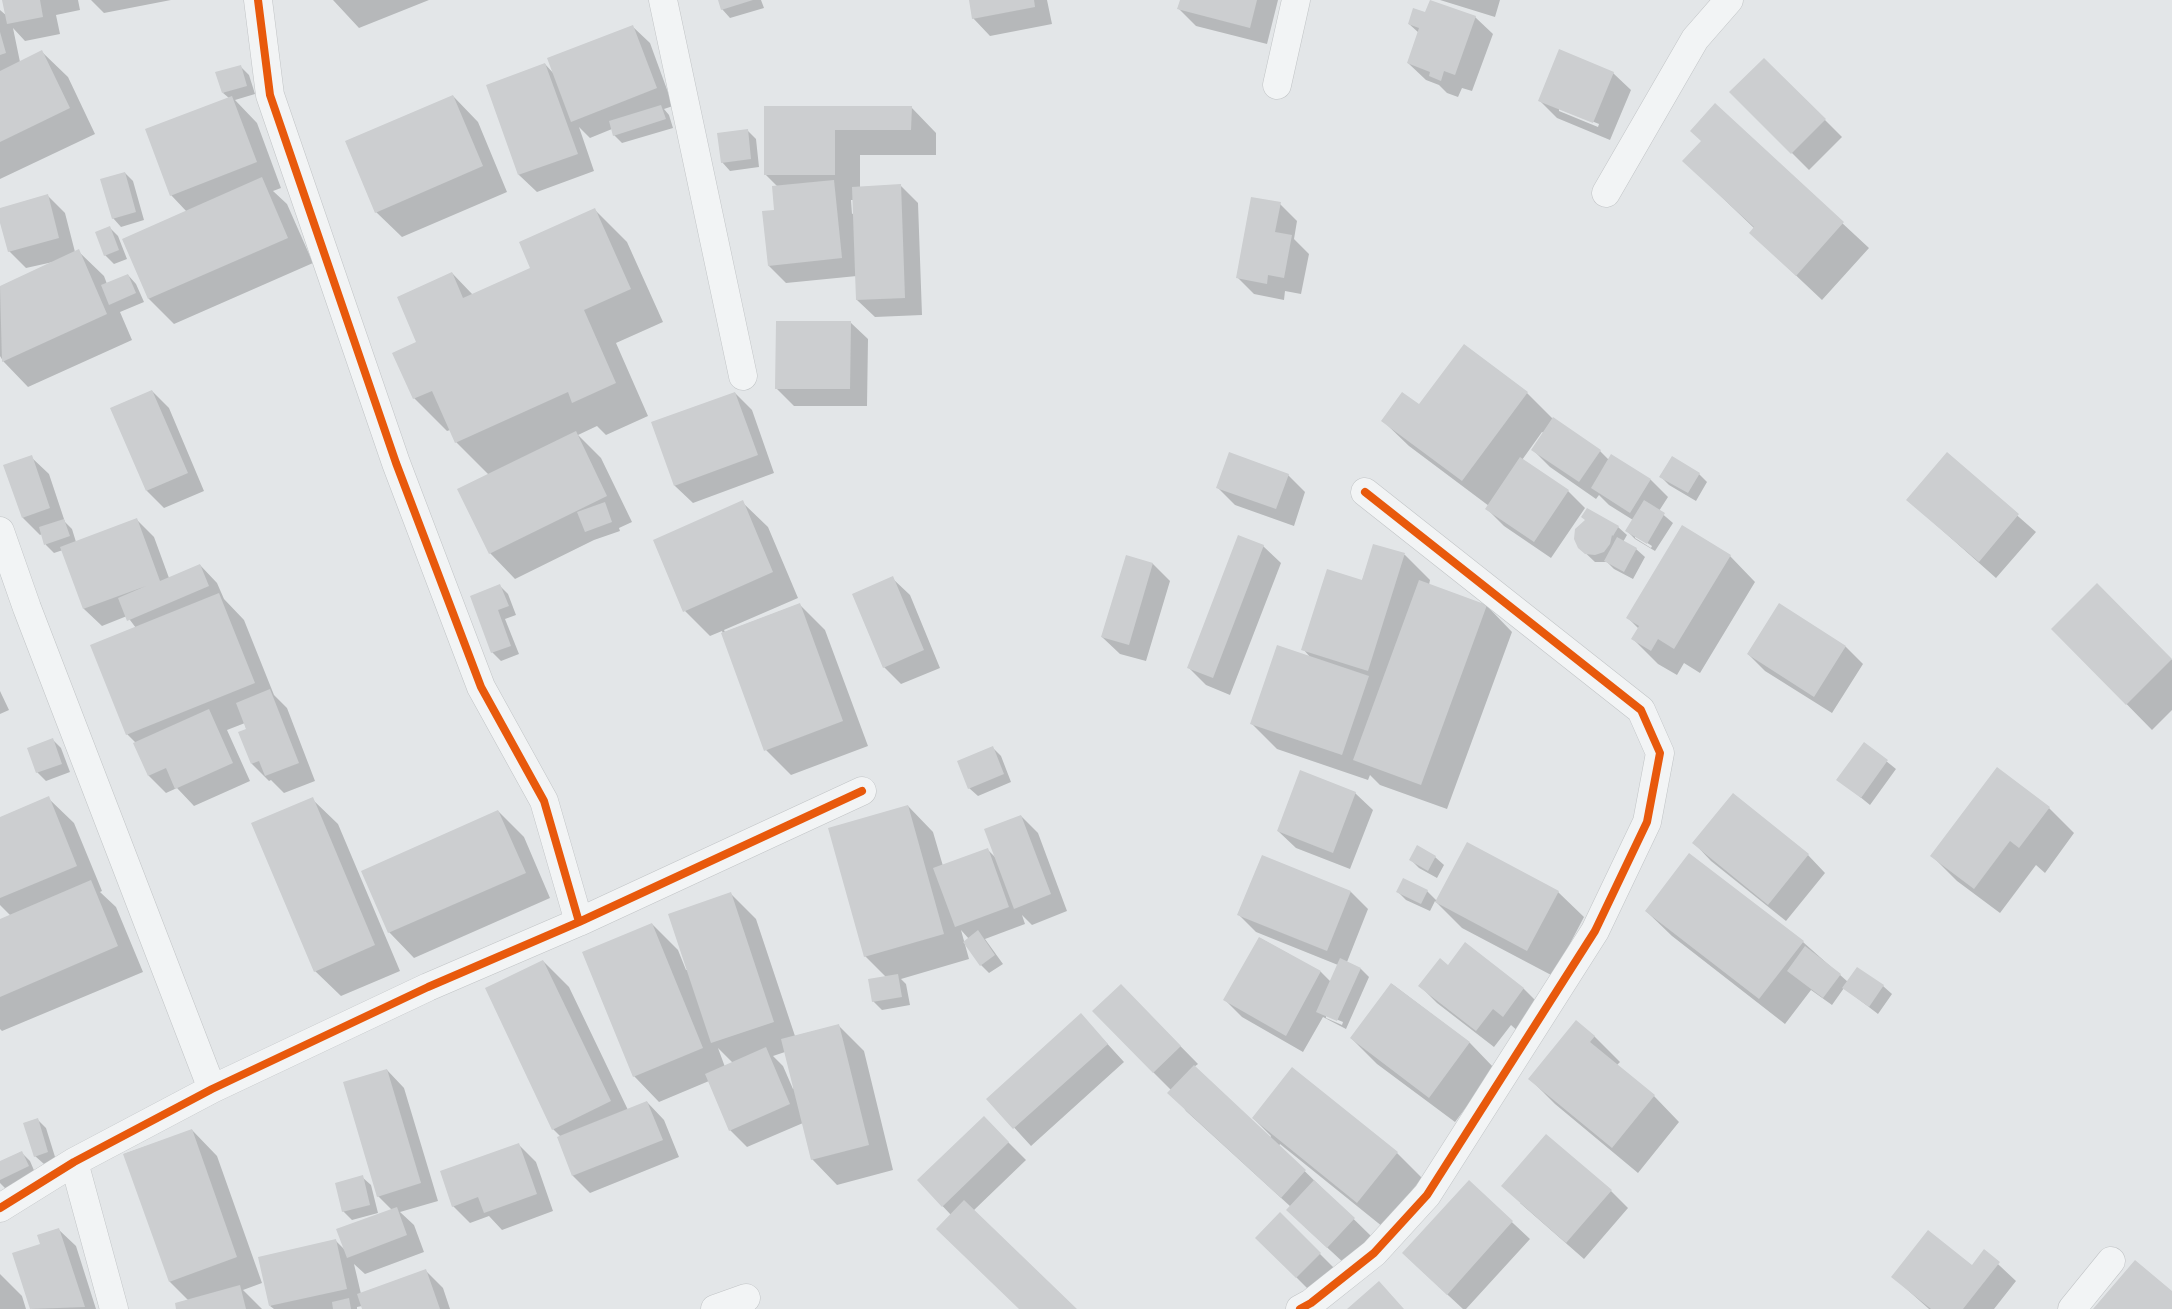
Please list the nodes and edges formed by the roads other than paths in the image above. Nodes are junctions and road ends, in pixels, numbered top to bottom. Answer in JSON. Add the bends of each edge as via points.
{"nodes":[{"id":1,"x":258,"y":0,"type":"edge"},
{"id":2,"x":663,"y":0,"type":"edge"},
{"id":3,"x":1296,"y":0,"type":"edge"},
{"id":4,"x":1729,"y":0,"type":"edge"},
{"id":5,"x":1277,"y":85,"type":"dead end"},
{"id":6,"x":1606,"y":193,"type":"dead end"},
{"id":7,"x":743,"y":376,"type":"dead end"},
{"id":8,"x":1365,"y":492,"type":"dead end"},
{"id":9,"x":0,"y":531,"type":"edge"},
{"id":10,"x":862,"y":791,"type":"dead end"},
{"id":11,"x":579,"y":922,"type":"junction"},
{"id":12,"x":212,"y":1089,"type":"junction"},
{"id":13,"x":74,"y":1162,"type":"junction"},
{"id":14,"x":0,"y":1208,"type":"edge"},
{"id":15,"x":2111,"y":1261,"type":"dead end"},
{"id":16,"x":746,"y":1298,"type":"dead end"},
{"id":17,"x":114,"y":1309,"type":"edge"},
{"id":18,"x":715,"y":1309,"type":"edge"},
{"id":19,"x":1300,"y":1309,"type":"edge"},
{"id":20,"x":2072,"y":1309,"type":"edge"}],
"edges":[{"from":1,"to":11,"type":"street","via":[[270,95],[396,462],[481,687],[544,801]]},
{"from":2,"to":7,"type":"street"},
{"from":3,"to":5,"type":"street"},
{"from":4,"to":6,"type":"street","via":[[1695,39]]},
{"from":8,"to":19,"type":"street","via":[[1641,710],[1660,753],[1647,822],[1595,931],[1433,1187],[1374,1253]]},
{"from":9,"to":12,"type":"street","via":[[30,618]]},
{"from":10,"to":11,"type":"street"},
{"from":11,"to":12,"type":"street","via":[[428,987]]},
{"from":12,"to":13,"type":"street"},
{"from":13,"to":14,"type":"street"},
{"from":13,"to":17,"type":"street"},
{"from":15,"to":20,"type":"street"},
{"from":16,"to":18,"type":"street"}]}
